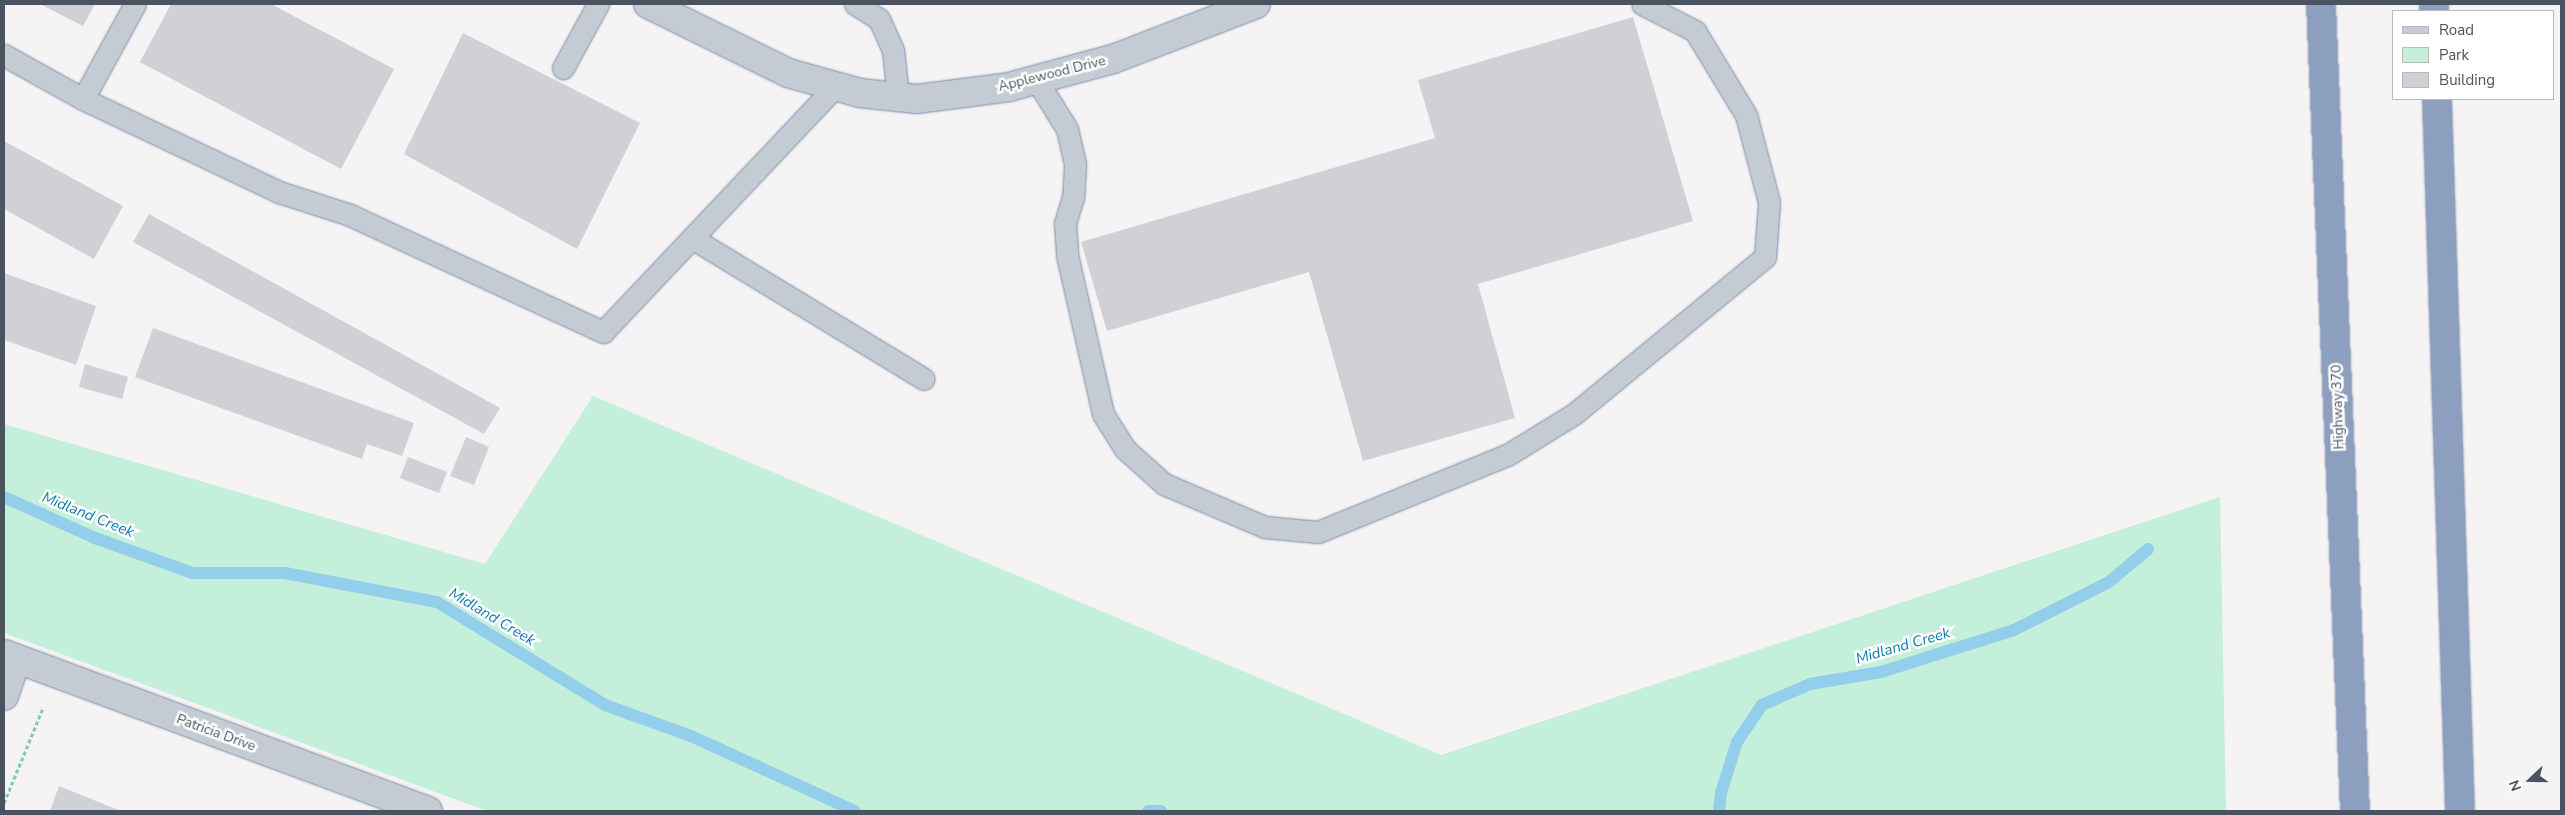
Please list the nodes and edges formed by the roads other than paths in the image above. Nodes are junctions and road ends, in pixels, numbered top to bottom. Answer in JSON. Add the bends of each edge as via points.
{"nodes":[{"id":1,"x":135,"y":4,"type":"edge"},
{"id":2,"x":598,"y":4,"type":"edge"},
{"id":3,"x":648,"y":4,"type":"edge"},
{"id":4,"x":855,"y":4,"type":"edge"},
{"id":5,"x":1256,"y":4,"type":"edge"},
{"id":6,"x":1642,"y":4,"type":"edge"},
{"id":7,"x":2321,"y":4,"type":"edge"},
{"id":8,"x":4,"y":54,"type":"edge"},
{"id":9,"x":563,"y":68,"type":"dead end"},
{"id":10,"x":1036,"y":79,"type":"junction"},
{"id":11,"x":836,"y":86,"type":"junction"},
{"id":12,"x":898,"y":96,"type":"junction"},
{"id":13,"x":83,"y":99,"type":"junction"},
{"id":14,"x":2437,"y":100,"type":"edge"},
{"id":15,"x":692,"y":238,"type":"junction"},
{"id":16,"x":924,"y":379,"type":"dead end"},
{"id":17,"x":10,"y":656,"type":"edge"},
{"id":18,"x":4,"y":696,"type":"edge"},
{"id":19,"x":428,"y":811,"type":"edge"},
{"id":20,"x":2355,"y":811,"type":"edge"},
{"id":21,"x":2460,"y":811,"type":"edge"}],
"edges":[{"from":1,"to":13,"type":"lane"},
{"from":2,"to":9,"type":"lane"},
{"from":3,"to":11,"type":"street","name":"Applewood Drive","via":[[788,73]]},
{"from":4,"to":12,"type":"lane","via":[[878,19],[893,50]]},
{"from":5,"to":10,"type":"street","name":"Applewood Drive","via":[[1113,59]]},
{"from":6,"to":10,"type":"lane","via":[[1695,31],[1746,115],[1769,202],[1765,257],[1574,414],[1542,434],[1509,454],[1318,532],[1265,527],[1164,484],[1125,449],[1103,414],[1067,255],[1065,223],[1073,197],[1075,164],[1067,129]]},
{"from":7,"to":20,"type":"highway","name":"Highway 370"},
{"from":8,"to":13,"type":"lane"},
{"from":10,"to":12,"type":"street","name":"Applewood Drive","via":[[1009,87],[917,99]]},
{"from":11,"to":12,"type":"street","name":"Applewood Drive","via":[[860,93]]},
{"from":11,"to":15,"type":"lane"},
{"from":13,"to":15,"type":"lane","via":[[279,192],[350,215],[603,332]]},
{"from":14,"to":21,"type":"highway"},
{"from":15,"to":16,"type":"lane"},
{"from":17,"to":18,"type":"street"},
{"from":17,"to":19,"type":"street","name":"Patricia Drive"}]}
